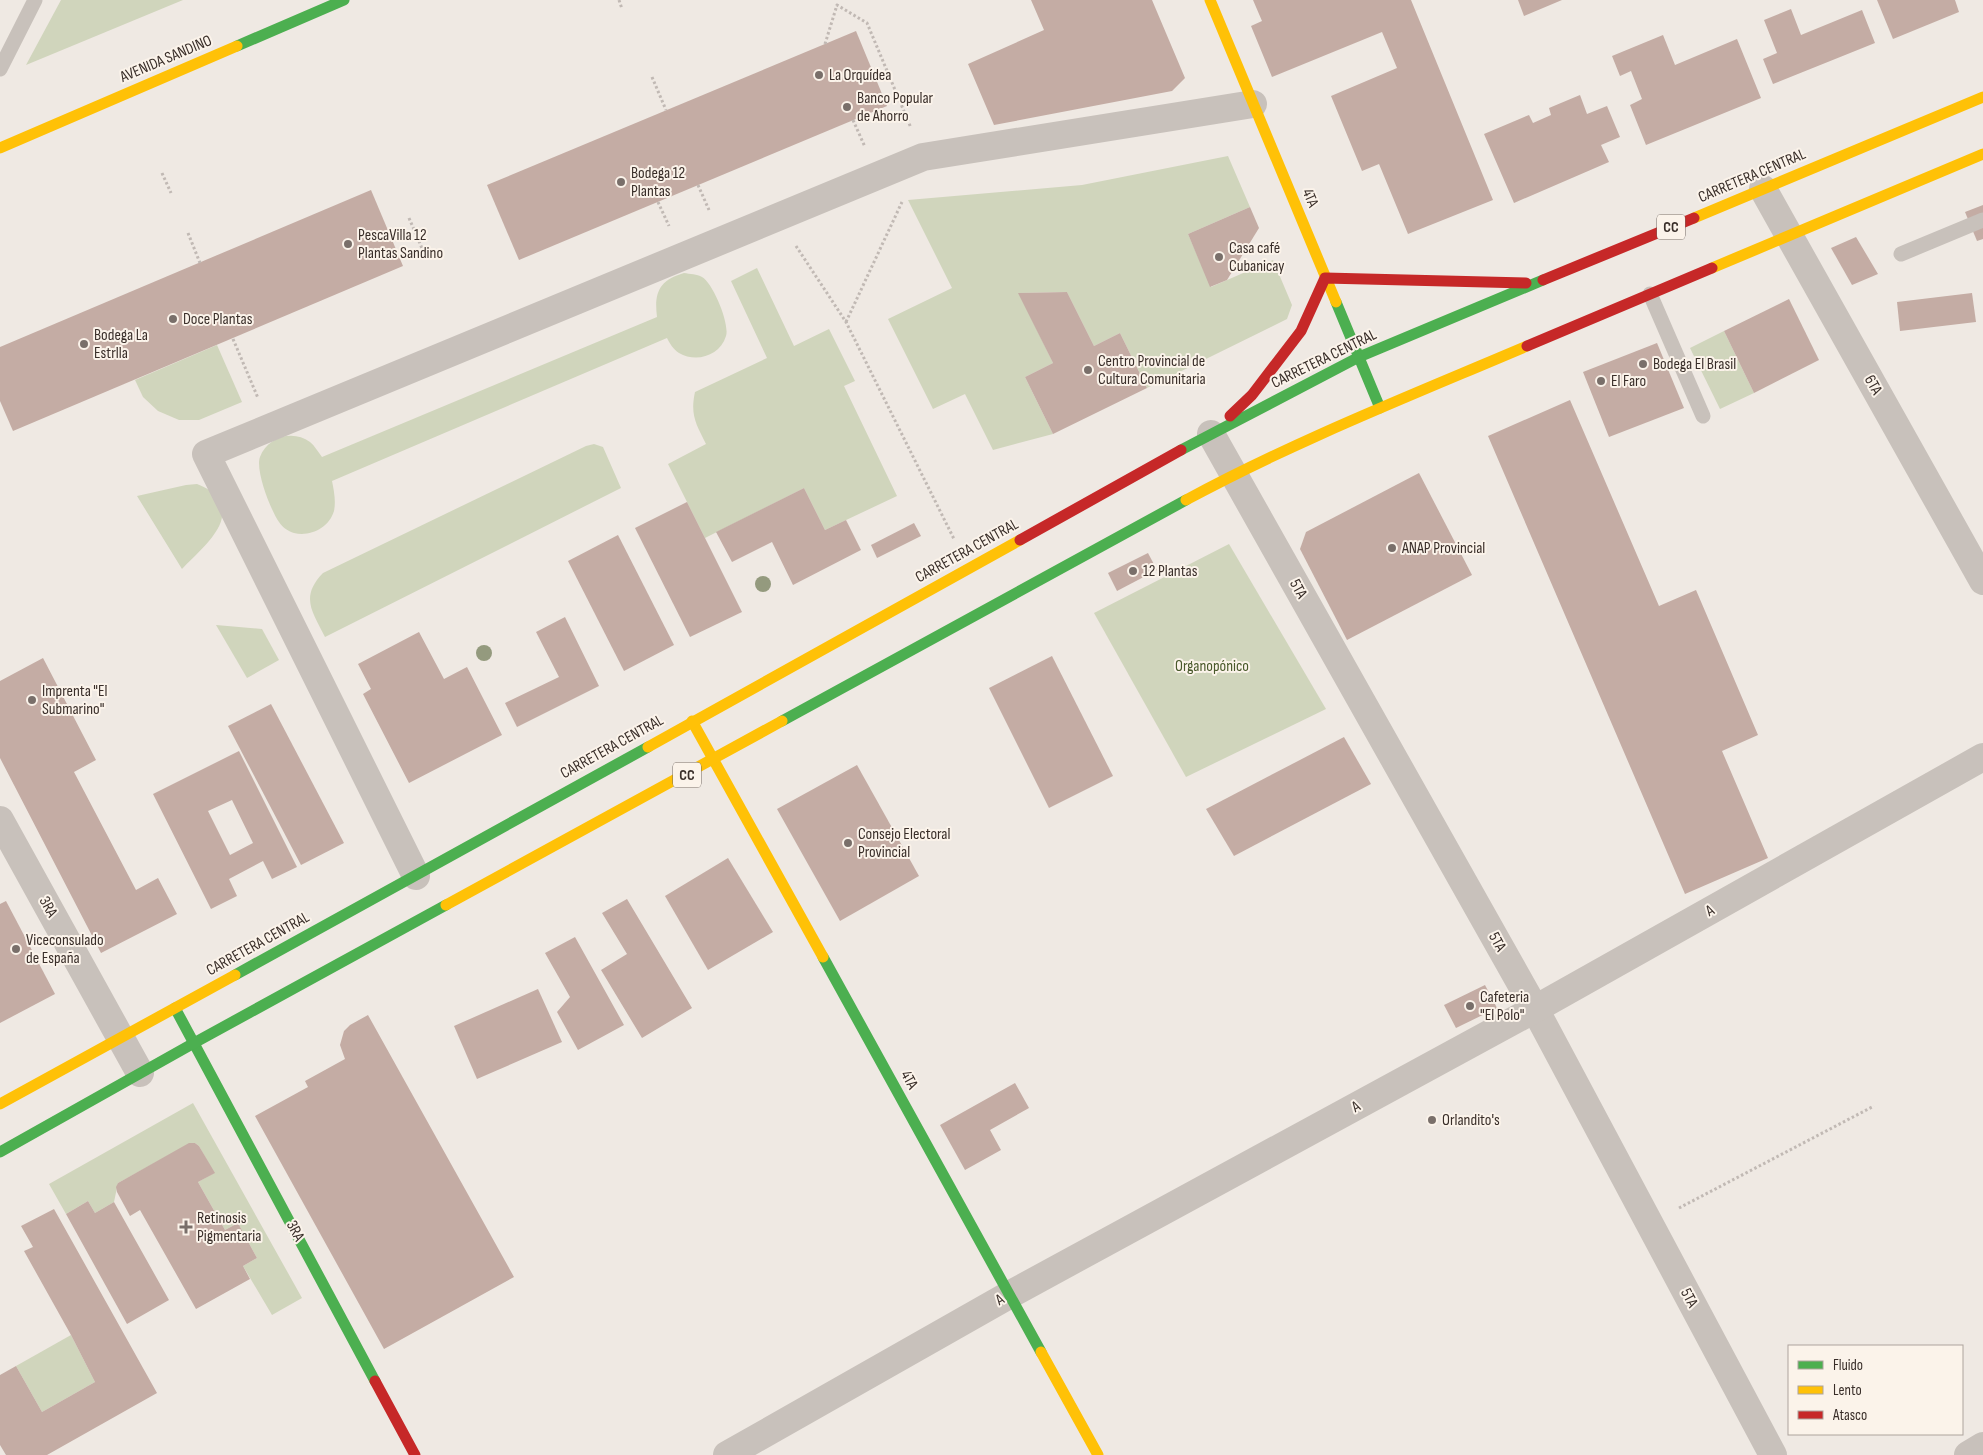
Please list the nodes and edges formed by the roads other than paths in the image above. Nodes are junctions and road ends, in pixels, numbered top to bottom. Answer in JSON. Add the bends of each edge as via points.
{"nodes":[{"id":1,"x":35,"y":0,"type":"edge"},
{"id":2,"x":344,"y":0,"type":"edge"},
{"id":3,"x":1210,"y":0,"type":"edge"},
{"id":4,"x":0,"y":69,"type":"edge"},
{"id":5,"x":1983,"y":97,"type":"edge"},
{"id":6,"x":1253,"y":104,"type":"junction"},
{"id":7,"x":0,"y":148,"type":"edge"},
{"id":8,"x":1983,"y":154,"type":"edge"},
{"id":9,"x":1763,"y":189,"type":"junction"},
{"id":10,"x":1983,"y":220,"type":"edge"},
{"id":11,"x":1789,"y":236,"type":"junction"},
{"id":12,"x":1901,"y":254,"type":"dead end"},
{"id":13,"x":1325,"y":278,"type":"junction"},
{"id":14,"x":1535,"y":284,"type":"junction"},
{"id":15,"x":1650,"y":294,"type":"junction"},
{"id":16,"x":1359,"y":357,"type":"junction"},
{"id":17,"x":1380,"y":408,"type":"junction"},
{"id":18,"x":1703,"y":416,"type":"dead end"},
{"id":19,"x":1212,"y":434,"type":"junction"},
{"id":20,"x":1234,"y":474,"type":"junction"},
{"id":21,"x":1983,"y":581,"type":"edge"},
{"id":22,"x":692,"y":721,"type":"junction"},
{"id":23,"x":1983,"y":757,"type":"edge"},
{"id":24,"x":714,"y":760,"type":"junction"},
{"id":25,"x":0,"y":820,"type":"edge"},
{"id":26,"x":416,"y":876,"type":"junction"},
{"id":27,"x":174,"y":1008,"type":"junction"},
{"id":28,"x":1535,"y":1010,"type":"junction"},
{"id":29,"x":120,"y":1038,"type":"junction"},
{"id":30,"x":194,"y":1043,"type":"junction"},
{"id":31,"x":140,"y":1073,"type":"junction"},
{"id":32,"x":0,"y":1104,"type":"edge"},
{"id":33,"x":0,"y":1152,"type":"edge"},
{"id":34,"x":1009,"y":1295,"type":"junction"},
{"id":35,"x":1983,"y":1446,"type":"edge"},
{"id":36,"x":415,"y":1455,"type":"edge"},
{"id":37,"x":727,"y":1455,"type":"edge"},
{"id":38,"x":1098,"y":1455,"type":"edge"},
{"id":39,"x":1773,"y":1455,"type":"edge"},
{"id":40,"x":1968,"y":1455,"type":"edge"}],
"edges":[{"from":1,"to":4,"type":"lane"},
{"from":2,"to":7,"type":"main road","name":"AVENIDA SANDINO"},
{"from":3,"to":6,"type":"main road","name":"4TA"},
{"from":5,"to":9,"type":"main road","name":"CARRETERA CENTRAL","number":"CC"},
{"from":6,"to":13,"type":"main road","name":"4TA"},
{"from":6,"to":26,"type":"street","via":[[923,157],[206,454]]},
{"from":8,"to":11,"type":"main road","number":"CC"},
{"from":9,"to":11,"type":"street","name":"6TA"},
{"from":9,"to":14,"type":"main road","name":"CARRETERA CENTRAL","number":"CC"},
{"from":10,"to":12,"type":"lane"},
{"from":11,"to":15,"type":"main road","number":"CC"},
{"from":11,"to":21,"type":"street","name":"6TA"},
{"from":13,"to":14,"type":"main road"},
{"from":13,"to":16,"type":"main road","name":"4TA"},
{"from":13,"to":19,"type":"main road","via":[[1300,331],[1252,395]]},
{"from":14,"to":16,"type":"main road","name":"CARRETERA CENTRAL","number":"CC"},
{"from":15,"to":17,"type":"main road","number":"CC"},
{"from":15,"to":18,"type":"lane"},
{"from":16,"to":17,"type":"main road","name":"4TA"},
{"from":16,"to":19,"type":"main road","name":"CARRETERA CENTRAL","number":"CC"},
{"from":17,"to":20,"type":"main road","number":"CC"},
{"from":19,"to":20,"type":"street","name":"5TA"},
{"from":19,"to":22,"type":"main road","name":"CARRETERA CENTRAL","number":"CC"},
{"from":20,"to":24,"type":"main road","number":"CC"},
{"from":20,"to":28,"type":"street","name":"5TA"},
{"from":22,"to":24,"type":"main road","name":"4TA"},
{"from":22,"to":26,"type":"main road","name":"CARRETERA CENTRAL","number":"CC"},
{"from":23,"to":28,"type":"street","name":"A"},
{"from":24,"to":30,"type":"main road","number":"CC"},
{"from":24,"to":34,"type":"main road","name":"4TA"},
{"from":25,"to":29,"type":"street","name":"3RA"},
{"from":26,"to":27,"type":"main road","name":"CARRETERA CENTRAL","number":"CC"},
{"from":27,"to":29,"type":"main road","name":"CARRETERA CENTRAL","number":"CC"},
{"from":27,"to":30,"type":"main road","name":"3RA"},
{"from":28,"to":34,"type":"street","name":"A"},
{"from":28,"to":39,"type":"street","name":"5TA"},
{"from":29,"to":31,"type":"street","name":"3RA"},
{"from":29,"to":32,"type":"main road","name":"CARRETERA CENTRAL","number":"CC"},
{"from":30,"to":31,"type":"main road","number":"CC"},
{"from":30,"to":36,"type":"main road","name":"3RA"},
{"from":31,"to":33,"type":"main road","number":"CC"},
{"from":34,"to":37,"type":"street","name":"A"},
{"from":34,"to":38,"type":"main road","name":"4TA"},
{"from":35,"to":40,"type":"street"}]}
